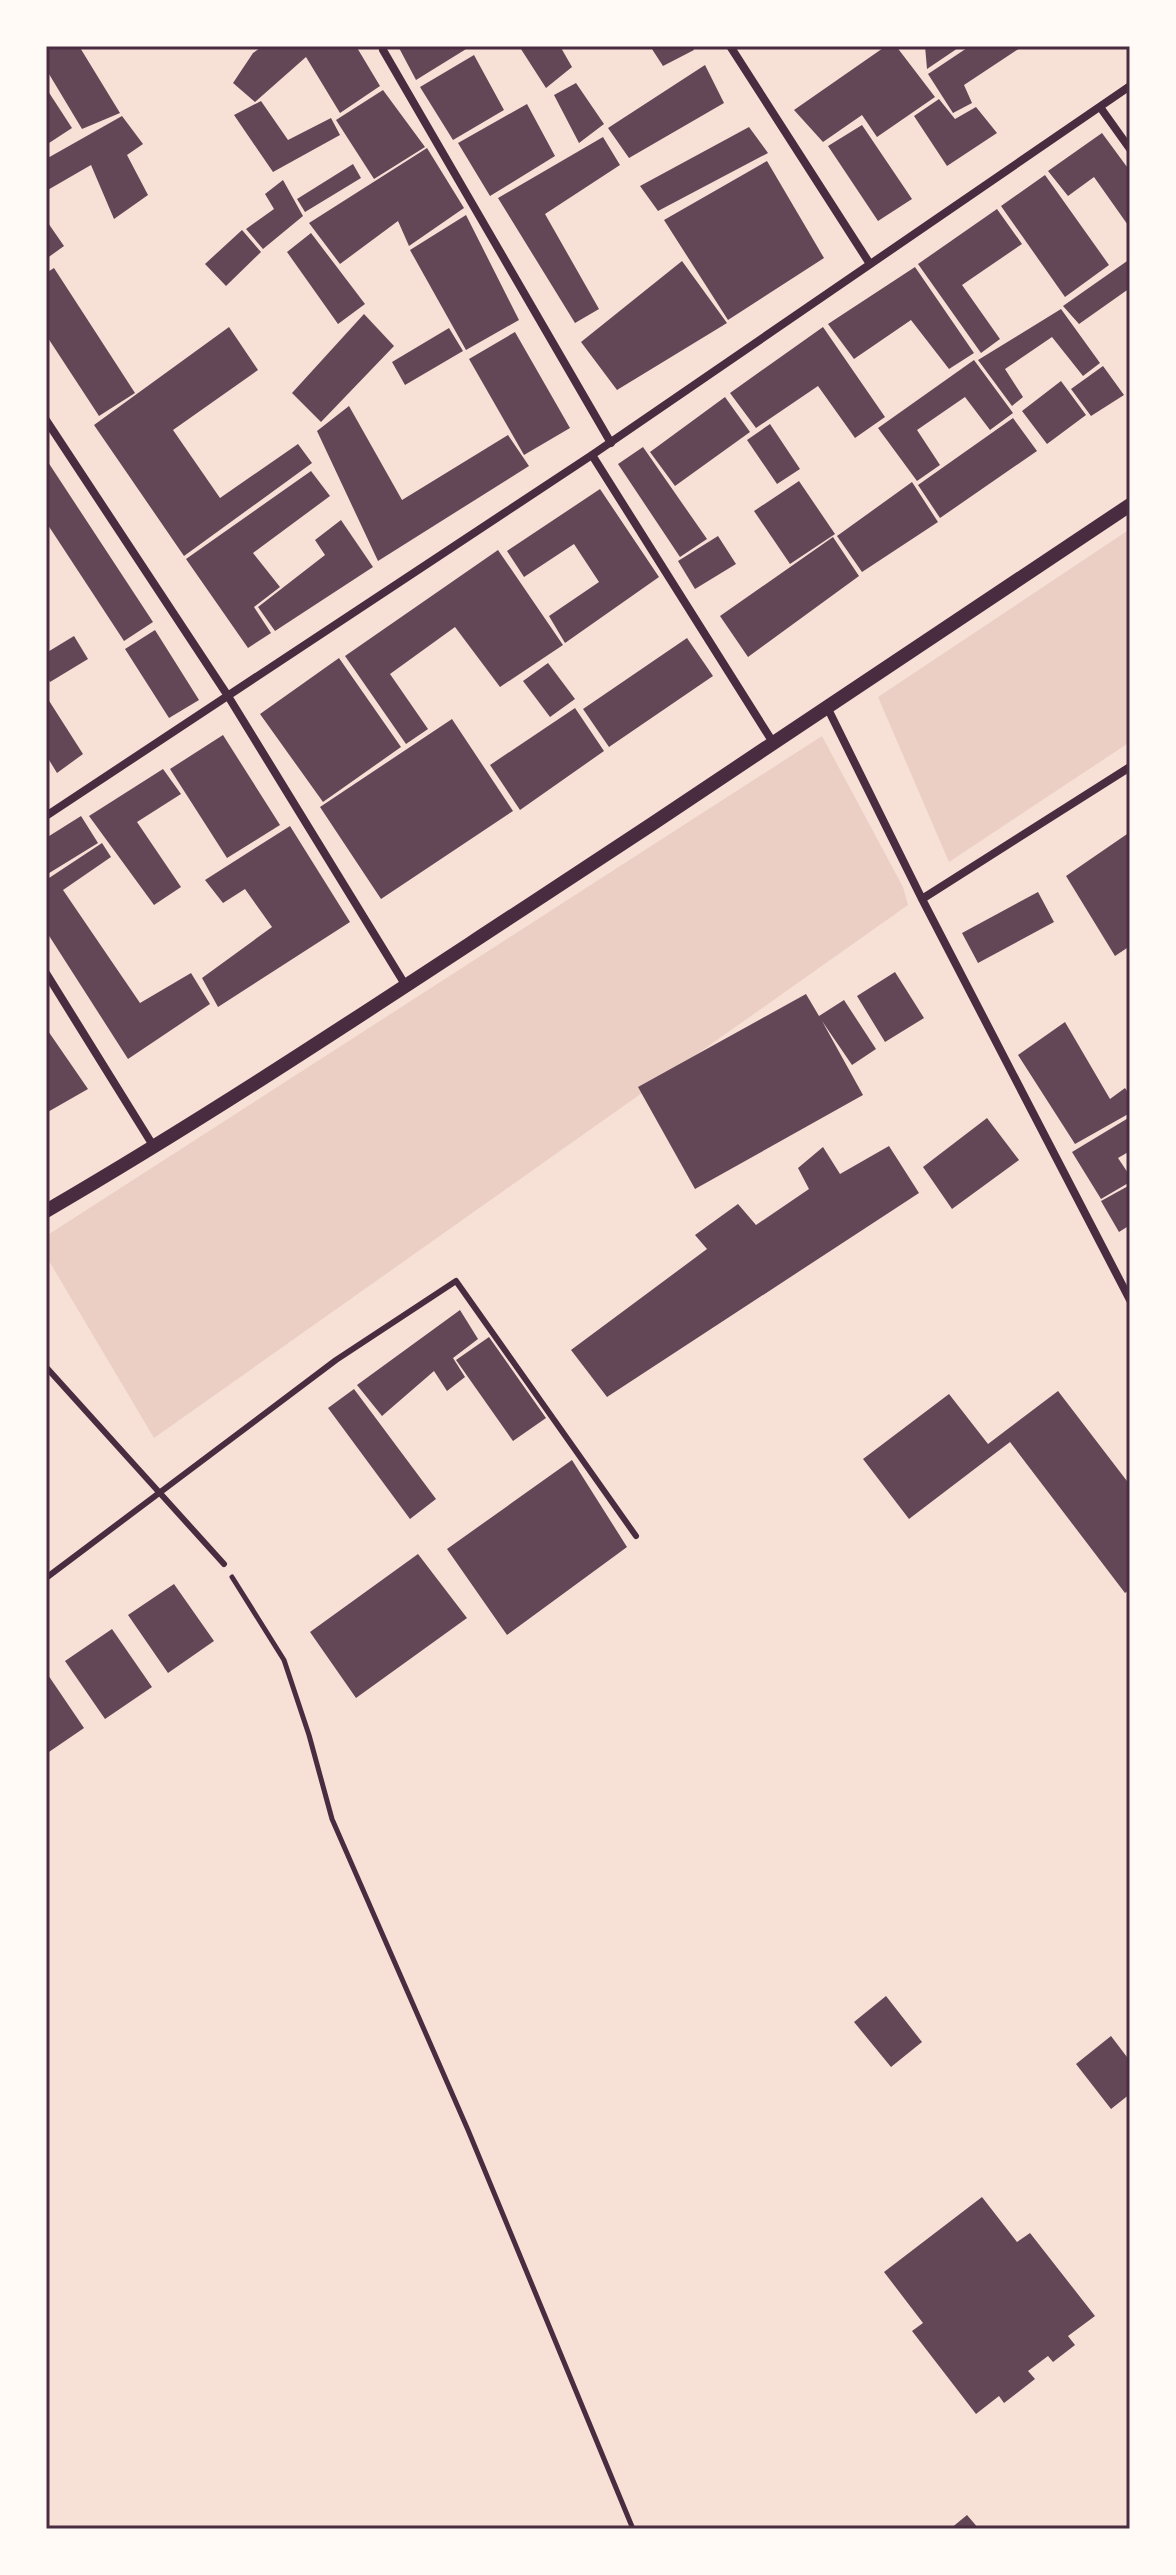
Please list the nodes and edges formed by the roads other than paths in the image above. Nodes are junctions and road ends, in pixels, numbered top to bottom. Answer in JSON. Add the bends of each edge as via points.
{"nodes":[{"id":1,"x":730,"y":46,"type":"edge"},
{"id":2,"x":383,"y":50,"type":"dead end"},
{"id":3,"x":1130,"y":86,"type":"edge"},
{"id":4,"x":1100,"y":107,"type":"junction"},
{"id":5,"x":1130,"y":149,"type":"edge"},
{"id":6,"x":870,"y":264,"type":"junction"},
{"id":7,"x":46,"y":420,"type":"edge"},
{"id":8,"x":611,"y":443,"type":"junction"},
{"id":9,"x":592,"y":455,"type":"junction"},
{"id":10,"x":1130,"y":505,"type":"edge"},
{"id":11,"x":228,"y":696,"type":"junction"},
{"id":12,"x":828,"y":709,"type":"junction"},
{"id":13,"x":774,"y":744,"type":"junction"},
{"id":14,"x":1130,"y":767,"type":"edge"},
{"id":15,"x":46,"y":816,"type":"edge"},
{"id":16,"x":922,"y":899,"type":"junction"},
{"id":17,"x":46,"y":973,"type":"edge"},
{"id":18,"x":406,"y":986,"type":"junction"},
{"id":19,"x":154,"y":1148,"type":"junction"},
{"id":20,"x":46,"y":1211,"type":"edge"},
{"id":21,"x":1130,"y":1300,"type":"edge"},
{"id":22,"x":46,"y":1367,"type":"edge"},
{"id":23,"x":160,"y":1492,"type":"junction"},
{"id":24,"x":636,"y":1536,"type":"dead end"},
{"id":25,"x":224,"y":1564,"type":"road end"},
{"id":26,"x":46,"y":1578,"type":"edge"}],
"edges":[{"from":1,"to":6,"type":"street"},
{"from":2,"to":8,"type":"street"},
{"from":3,"to":4,"type":"street"},
{"from":4,"to":5,"type":"street"},
{"from":4,"to":6,"type":"street"},
{"from":6,"to":8,"type":"street"},
{"from":7,"to":11,"type":"street"},
{"from":8,"to":9,"type":"street"},
{"from":9,"to":11,"type":"street"},
{"from":9,"to":13,"type":"street"},
{"from":10,"to":12,"type":"street"},
{"from":11,"to":15,"type":"street"},
{"from":11,"to":18,"type":"street"},
{"from":12,"to":13,"type":"street"},
{"from":12,"to":16,"type":"street"},
{"from":13,"to":18,"type":"street"},
{"from":14,"to":16,"type":"street"},
{"from":16,"to":21,"type":"street"},
{"from":17,"to":19,"type":"street"},
{"from":18,"to":19,"type":"street"},
{"from":19,"to":20,"type":"street"},
{"from":22,"to":23,"type":"lane"},
{"from":23,"to":24,"type":"lane","via":[[336,1360],[456,1281]]},
{"from":23,"to":25,"type":"lane"},
{"from":23,"to":26,"type":"lane"}]}
